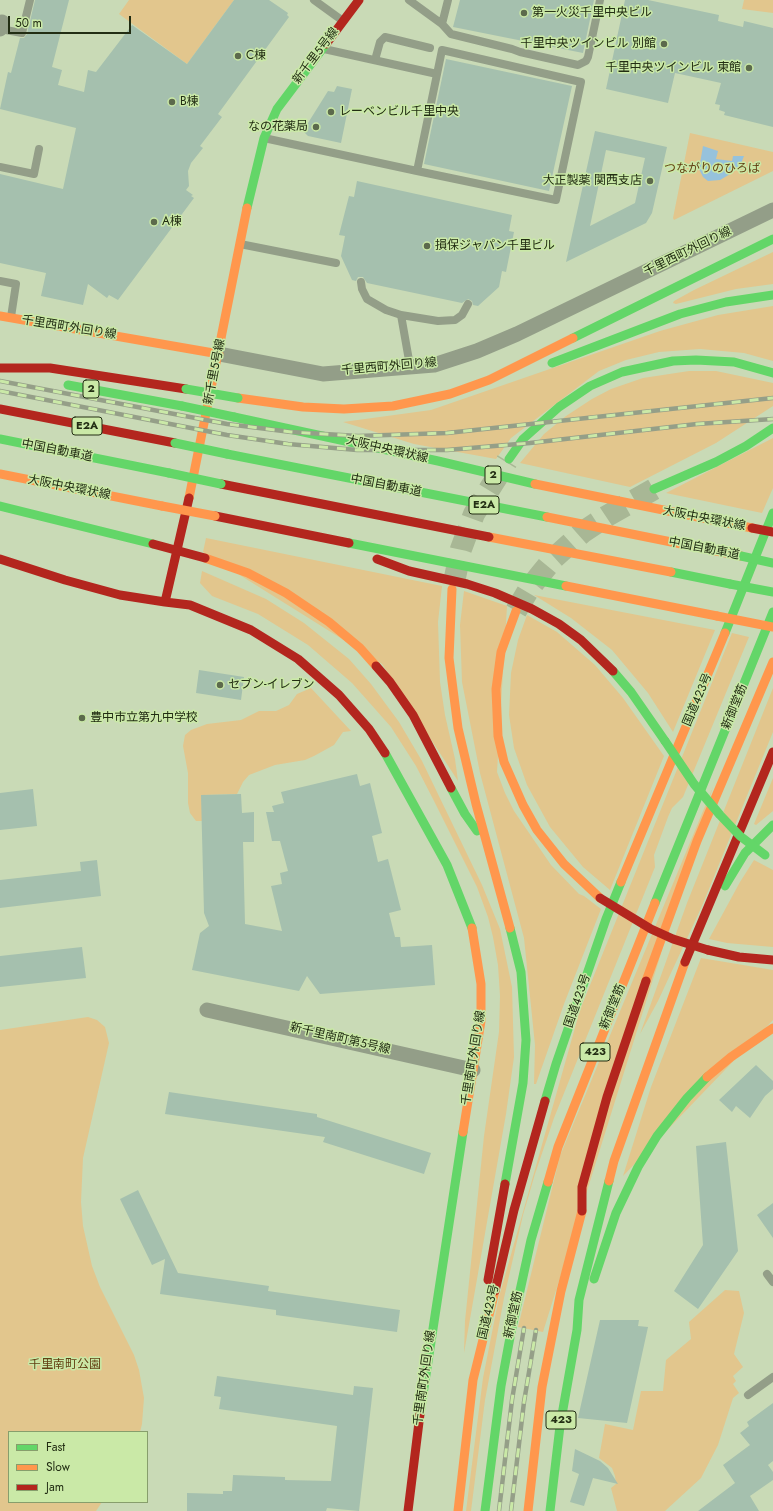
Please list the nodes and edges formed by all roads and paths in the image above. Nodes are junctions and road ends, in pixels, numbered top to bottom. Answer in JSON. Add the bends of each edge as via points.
{"nodes":[{"id":1,"x":30,"y":0,"type":"edge"},
{"id":2,"x":314,"y":0,"type":"edge"},
{"id":3,"x":358,"y":0,"type":"edge"},
{"id":4,"x":409,"y":0,"type":"edge"},
{"id":5,"x":448,"y":0,"type":"edge"},
{"id":6,"x":600,"y":0,"type":"edge"},
{"id":7,"x":343,"y":21,"type":"junction"},
{"id":8,"x":442,"y":24,"type":"junction"},
{"id":9,"x":1,"y":27,"type":"edge"},
{"id":10,"x":430,"y":48,"type":"dead end"},
{"id":11,"x":322,"y":49,"type":"junction"},
{"id":12,"x":375,"y":60,"type":"junction"},
{"id":13,"x":437,"y":74,"type":"junction"},
{"id":14,"x":264,"y":138,"type":"junction"},
{"id":15,"x":39,"y":149,"type":"dead end"},
{"id":16,"x":0,"y":167,"type":"edge"},
{"id":17,"x":417,"y":171,"type":"junction"},
{"id":18,"x":773,"y":210,"type":"edge"},
{"id":19,"x":773,"y":239,"type":"edge"},
{"id":20,"x":239,"y":243,"type":"junction"},
{"id":21,"x":336,"y":263,"type":"dead end"},
{"id":22,"x":0,"y":281,"type":"edge"},
{"id":23,"x":361,"y":282,"type":"dead end"},
{"id":24,"x":773,"y":295,"type":"edge"},
{"id":25,"x":468,"y":304,"type":"dead end"},
{"id":26,"x":401,"y":315,"type":"junction"},
{"id":27,"x":0,"y":316,"type":"edge"},
{"id":28,"x":11,"y":318,"type":"junction"},
{"id":29,"x":219,"y":354,"type":"junction"},
{"id":30,"x":410,"y":366,"type":"junction"},
{"id":31,"x":0,"y":368,"type":"edge"},
{"id":32,"x":0,"y":372,"type":"edge"},
{"id":33,"x":773,"y":372,"type":"edge"},
{"id":34,"x":30,"y":377,"type":"dead end"},
{"id":35,"x":489,"y":380,"type":"junction"},
{"id":36,"x":61,"y":383,"type":"dead end"},
{"id":37,"x":0,"y":409,"type":"edge"},
{"id":38,"x":773,"y":428,"type":"edge"},
{"id":39,"x":0,"y":439,"type":"edge"},
{"id":40,"x":509,"y":459,"type":"tunnel mouth"},
{"id":41,"x":0,"y":474,"type":"edge"},
{"id":42,"x":654,"y":489,"type":"tunnel mouth"},
{"id":43,"x":0,"y":506,"type":"edge"},
{"id":44,"x":773,"y":513,"type":"edge"},
{"id":45,"x":773,"y":532,"type":"edge"},
{"id":46,"x":308,"y":534,"type":"junction"},
{"id":47,"x":0,"y":559,"type":"edge"},
{"id":48,"x":773,"y":563,"type":"edge"},
{"id":49,"x":452,"y":589,"type":"tunnel mouth"},
{"id":50,"x":773,"y":592,"type":"edge"},
{"id":51,"x":165,"y":602,"type":"junction"},
{"id":52,"x":516,"y":611,"type":"tunnel mouth"},
{"id":53,"x":773,"y":612,"type":"edge"},
{"id":54,"x":773,"y":627,"type":"edge"},
{"id":55,"x":773,"y":662,"type":"edge"},
{"id":56,"x":773,"y":752,"type":"edge"},
{"id":57,"x":773,"y":825,"type":"edge"},
{"id":58,"x":773,"y":860,"type":"edge"},
{"id":59,"x":496,"y":872,"type":"junction"},
{"id":60,"x":689,"y":953,"type":"junction"},
{"id":61,"x":773,"y":960,"type":"edge"},
{"id":62,"x":682,"y":970,"type":"junction"},
{"id":63,"x":207,"y":1010,"type":"dead end"},
{"id":64,"x":773,"y":1028,"type":"edge"},
{"id":65,"x":773,"y":1032,"type":"edge"},
{"id":66,"x":761,"y":1036,"type":"junction"},
{"id":67,"x":643,"y":1051,"type":"dead end"},
{"id":68,"x":473,"y":1070,"type":"junction"},
{"id":69,"x":593,"y":1182,"type":"dead end"},
{"id":70,"x":582,"y":1210,"type":"junction"},
{"id":71,"x":767,"y":1274,"type":"dead end"},
{"id":72,"x":773,"y":1282,"type":"edge"},
{"id":73,"x":576,"y":1330,"type":"junction"},
{"id":74,"x":773,"y":1377,"type":"edge"},
{"id":75,"x":474,"y":1380,"type":"junction"},
{"id":76,"x":748,"y":1395,"type":"dead end"},
{"id":77,"x":408,"y":1511,"type":"edge"},
{"id":78,"x":458,"y":1511,"type":"edge"},
{"id":79,"x":485,"y":1511,"type":"edge"},
{"id":80,"x":528,"y":1511,"type":"edge"},
{"id":81,"x":550,"y":1511,"type":"edge"}],
"edges":[{"from":1,"to":9,"type":"lane","via":[[22,33]]},
{"from":2,"to":7,"type":"lane"},
{"from":3,"to":7,"type":"main road","name":"新千里5号線"},
{"from":4,"to":8,"type":"lane"},
{"from":5,"to":8,"type":"lane"},
{"from":6,"to":8,"type":"lane","via":[[588,57],[578,65],[451,34]]},
{"from":7,"to":11,"type":"main road","name":"新千里5号線"},
{"from":10,"to":12,"type":"lane","via":[[385,37],[380,42]]},
{"from":11,"to":12,"type":"lane"},
{"from":11,"to":14,"type":"main road","name":"新千里5号線","via":[[277,108]]},
{"from":12,"to":13,"type":"lane"},
{"from":13,"to":17,"type":"lane"},
{"from":13,"to":17,"type":"lane","via":[[442,50],[581,82],[556,200]]},
{"from":14,"to":17,"type":"lane"},
{"from":14,"to":20,"type":"main road","name":"新千里5号線"},
{"from":15,"to":16,"type":"lane","via":[[34,174]]},
{"from":18,"to":30,"type":"street","name":"千里西町外回り線","via":[[496,343],[434,365]]},
{"from":19,"to":35,"type":"main road"},
{"from":20,"to":21,"type":"lane"},
{"from":20,"to":29,"type":"main road","name":"新千里5号線"},
{"from":22,"to":28,"type":"lane","via":[[16,284]]},
{"from":23,"to":26,"type":"lane","via":[[368,299],[386,310]]},
{"from":24,"to":35,"type":"main road","via":[[726,302],[680,314],[536,367]]},
{"from":25,"to":26,"type":"lane","via":[[462,315],[455,320],[438,321]]},
{"from":26,"to":30,"type":"lane"},
{"from":27,"to":28,"type":"main road","name":"千里西町外回り線"},
{"from":28,"to":29,"type":"main road","name":"千里西町外回り線"},
{"from":29,"to":30,"type":"street","name":"千里西町外回り線","via":[[323,374]]},
{"from":29,"to":51,"type":"main road","name":"新千里5号線"},
{"from":31,"to":35,"type":"main road","bridge":true,"via":[[50,368],[303,407],[365,409],[450,394]]},
{"from":32,"to":34,"type":"main road"},
{"from":33,"to":40,"type":"main road","via":[[734,362],[696,360],[673,361],[622,372],[590,386],[559,407],[532,430]]},
{"from":36,"to":45,"type":"main road","name":"大阪中央環状線","number":"2","bridge":true,"via":[[182,406],[438,461],[509,479]]},
{"from":37,"to":48,"type":"main road","name":"中国自動車道","number":"E2A","bridge":true},
{"from":38,"to":42,"type":"main road","via":[[716,462]]},
{"from":39,"to":50,"type":"main road","name":"中国自動車道","number":"E2A","bridge":true},
{"from":41,"to":46,"type":"main road","name":"大阪中央環状線","bridge":true},
{"from":43,"to":59,"type":"main road","bridge":true,"via":[[205,558],[248,573],[286,593],[329,622],[368,656],[390,682],[417,722],[465,814],[478,833]]},
{"from":44,"to":75,"type":"main road","name":"国道423号","number":"423","via":[[606,919],[574,1007],[514,1210]]},
{"from":46,"to":54,"type":"main road","name":"大阪中央環状線","bridge":true},
{"from":46,"to":58,"type":"main road","bridge":true,"via":[[408,571],[482,588],[522,604],[582,640],[601,657],[631,692],[694,784],[720,815],[740,836]]},
{"from":47,"to":51,"type":"main road","via":[[120,595]]},
{"from":49,"to":59,"type":"main road","via":[[449,646],[453,696],[471,782]]},
{"from":51,"to":68,"type":"main road","name":"千里南町外回り線","via":[[196,607],[252,630],[282,648],[339,695],[379,743],[447,865],[471,923],[482,999]]},
{"from":52,"to":61,"type":"main road","bridge":true,"via":[[501,652],[496,689],[498,736],[504,762],[522,805],[538,830],[564,864],[600,898],[651,929],[708,950],[739,957]]},
{"from":53,"to":79,"type":"main road","name":"新御堂筋","number":"423","via":[[558,1147],[531,1240],[511,1332],[501,1386]]},
{"from":55,"to":70,"type":"main road","name":"新御堂筋","number":"423","via":[[697,841],[644,982],[618,1060],[582,1187]]},
{"from":56,"to":60,"type":"main road","number":"423"},
{"from":57,"to":60,"type":"main road","via":[[745,853],[732,872]]},
{"from":59,"to":75,"type":"main road","via":[[521,972],[526,1040],[521,1095],[490,1267]]},
{"from":60,"to":62,"type":"main road","number":"423"},
{"from":62,"to":67,"type":"main road"},
{"from":62,"to":73,"type":"main road","number":"423","via":[[614,1161],[579,1300]]},
{"from":63,"to":68,"type":"street","name":"新千里南町第5号線"},
{"from":64,"to":66,"type":"main road"},
{"from":65,"to":66,"type":"main road"},
{"from":66,"to":73,"type":"main road","via":[[707,1077],[675,1113],[649,1148],[616,1213]]},
{"from":68,"to":77,"type":"main road","name":"千里南町外回り線","via":[[445,1239]]},
{"from":69,"to":70,"type":"main road"},
{"from":70,"to":80,"type":"main road","name":"新御堂筋","number":"423","via":[[542,1388]]},
{"from":71,"to":72,"type":"lane"},
{"from":73,"to":81,"type":"main road","number":"423","via":[[560,1426]]},
{"from":74,"to":76,"type":"lane"},
{"from":75,"to":78,"type":"main road","name":"国道423号","number":"423"}]}
